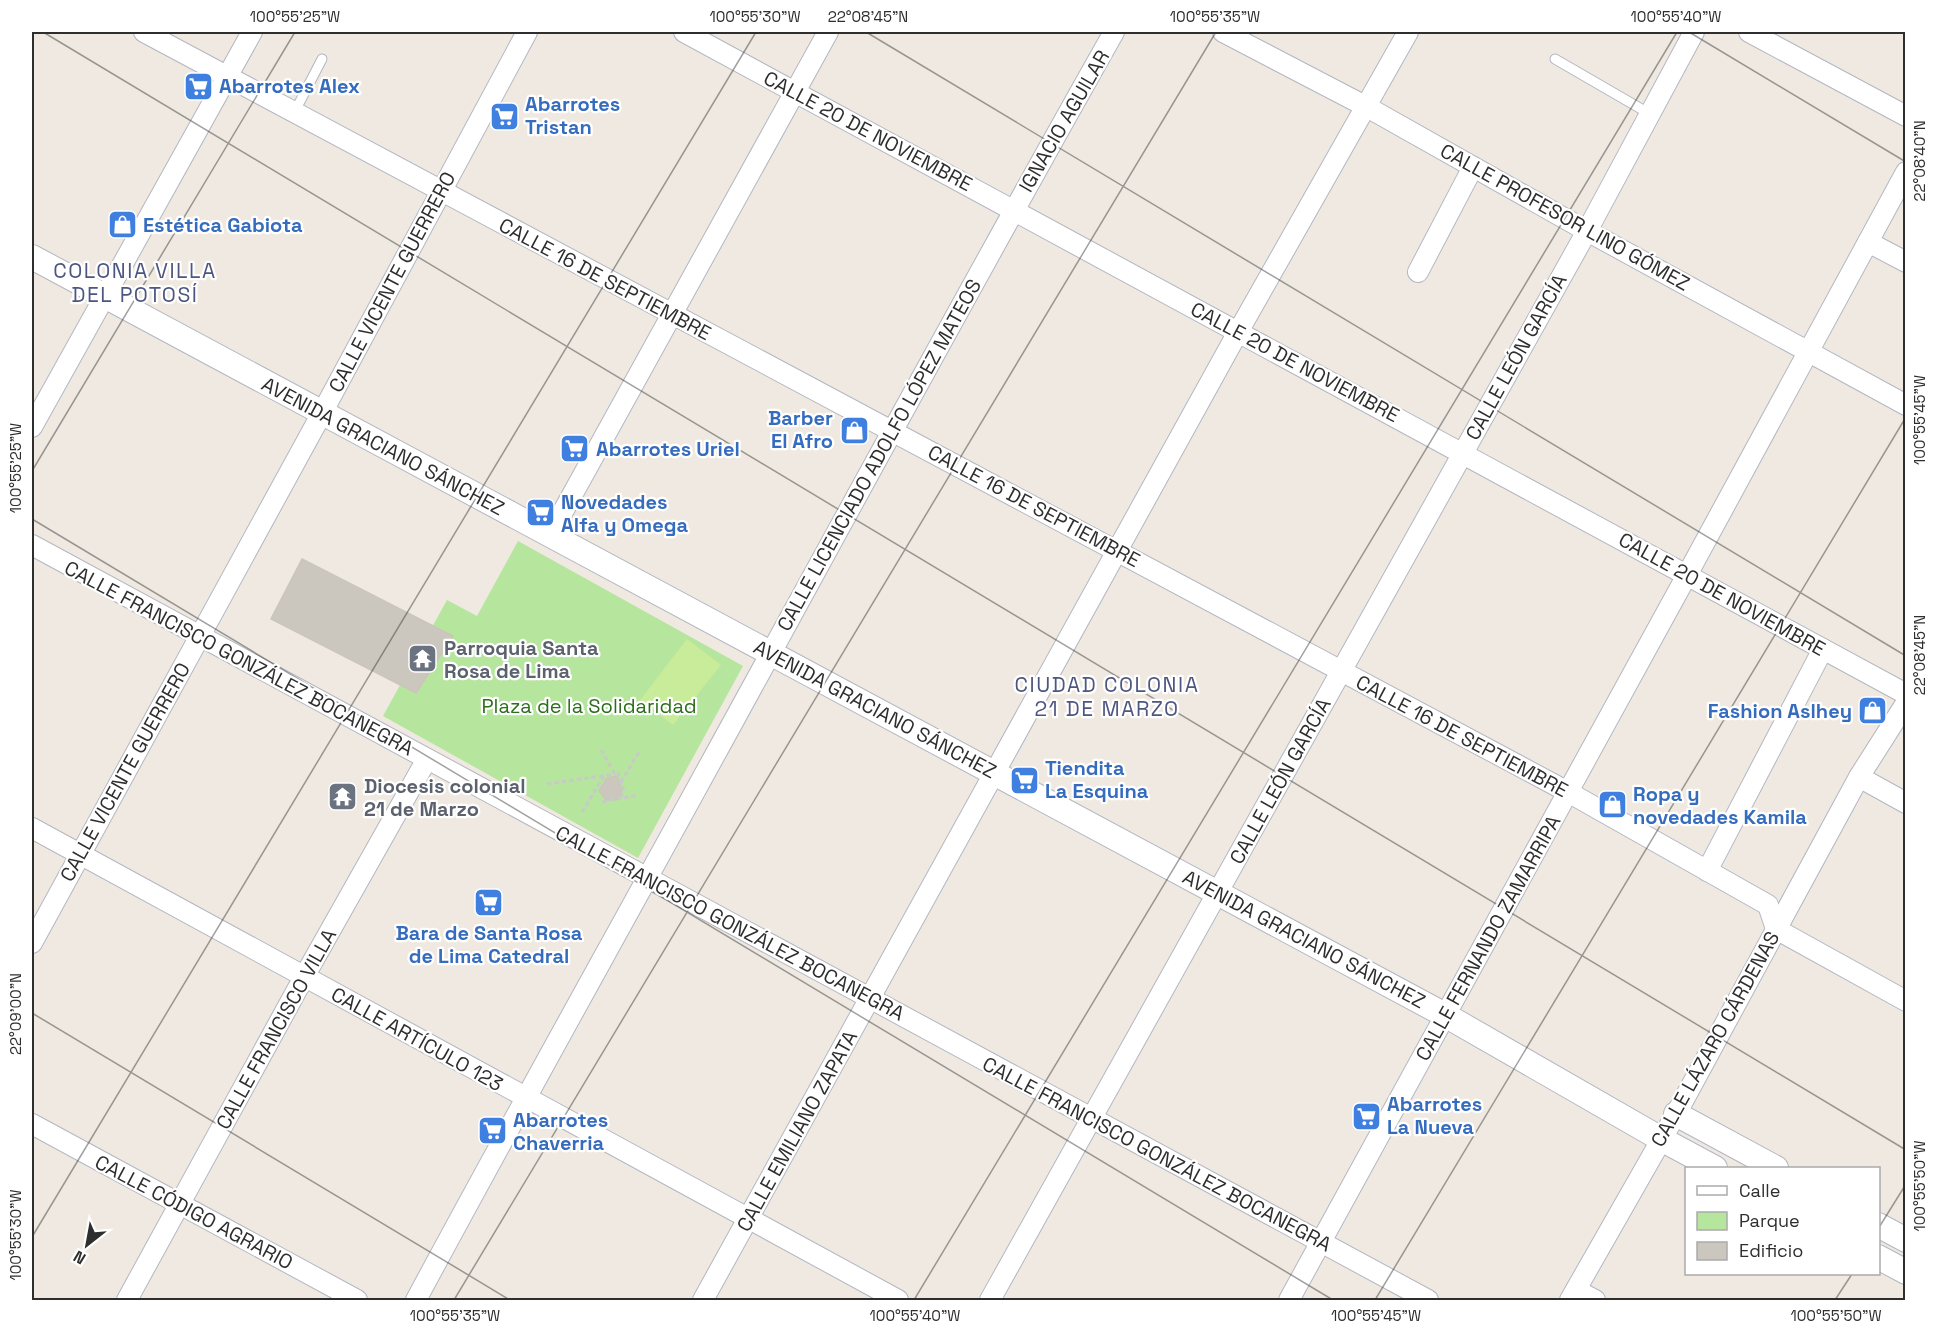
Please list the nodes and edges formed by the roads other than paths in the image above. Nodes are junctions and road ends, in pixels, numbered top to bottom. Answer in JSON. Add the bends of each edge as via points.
{"nodes":[{"id":1,"x":144,"y":32,"type":"edge"},
{"id":2,"x":252,"y":32,"type":"edge"},
{"id":3,"x":527,"y":32,"type":"edge"},
{"id":4,"x":684,"y":32,"type":"edge"},
{"id":5,"x":828,"y":32,"type":"edge"},
{"id":6,"x":1114,"y":32,"type":"edge"},
{"id":7,"x":1223,"y":32,"type":"edge"},
{"id":8,"x":1408,"y":32,"type":"edge"},
{"id":9,"x":1694,"y":32,"type":"edge"},
{"id":10,"x":1749,"y":32,"type":"edge"},
{"id":11,"x":322,"y":59,"type":"dead end"},
{"id":12,"x":1555,"y":60,"type":"dead end"},
{"id":13,"x":227,"y":77,"type":"junction"},
{"id":14,"x":795,"y":91,"type":"junction"},
{"id":15,"x":1367,"y":107,"type":"junction"},
{"id":16,"x":294,"y":113,"type":"junction"},
{"id":17,"x":1650,"y":114,"type":"junction"},
{"id":18,"x":1905,"y":116,"type":"edge"},
{"id":19,"x":1473,"y":167,"type":"junction"},
{"id":20,"x":1905,"y":172,"type":"edge"},
{"id":21,"x":440,"y":191,"type":"junction"},
{"id":22,"x":1013,"y":210,"type":"junction"},
{"id":23,"x":1587,"y":231,"type":"junction"},
{"id":24,"x":1868,"y":242,"type":"junction"},
{"id":25,"x":32,"y":257,"type":"edge"},
{"id":26,"x":1905,"y":262,"type":"edge"},
{"id":27,"x":1418,"y":272,"type":"dead end"},
{"id":28,"x":105,"y":296,"type":"junction"},
{"id":29,"x":672,"y":315,"type":"junction"},
{"id":30,"x":1238,"y":332,"type":"junction"},
{"id":31,"x":1809,"y":351,"type":"junction"},
{"id":32,"x":1905,"y":405,"type":"edge"},
{"id":33,"x":322,"y":413,"type":"junction"},
{"id":34,"x":32,"y":427,"type":"edge"},
{"id":35,"x":893,"y":430,"type":"junction"},
{"id":36,"x":1462,"y":453,"type":"junction"},
{"id":37,"x":550,"y":535,"type":"junction"},
{"id":38,"x":32,"y":545,"type":"edge"},
{"id":39,"x":1117,"y":551,"type":"junction"},
{"id":40,"x":1687,"y":575,"type":"junction"},
{"id":41,"x":199,"y":637,"type":"junction"},
{"id":42,"x":1823,"y":649,"type":"junction"},
{"id":43,"x":771,"y":653,"type":"junction"},
{"id":44,"x":1341,"y":672,"type":"junction"},
{"id":45,"x":1905,"y":694,"type":"edge"},
{"id":46,"x":1905,"y":703,"type":"edge"},
{"id":47,"x":428,"y":759,"type":"junction"},
{"id":48,"x":995,"y":773,"type":"junction"},
{"id":49,"x":1859,"y":777,"type":"junction"},
{"id":50,"x":1568,"y":792,"type":"junction"},
{"id":51,"x":1905,"y":803,"type":"edge"},
{"id":52,"x":32,"y":828,"type":"edge"},
{"id":53,"x":79,"y":854,"type":"junction"},
{"id":54,"x":1707,"y":871,"type":"junction"},
{"id":55,"x":647,"y":878,"type":"junction"},
{"id":56,"x":1218,"y":893,"type":"junction"},
{"id":57,"x":1776,"y":928,"type":"junction"},
{"id":58,"x":32,"y":943,"type":"edge"},
{"id":59,"x":304,"y":977,"type":"junction"},
{"id":60,"x":871,"y":999,"type":"junction"},
{"id":61,"x":1905,"y":1001,"type":"edge"},
{"id":62,"x":1445,"y":1015,"type":"junction"},
{"id":63,"x":525,"y":1097,"type":"junction"},
{"id":64,"x":1676,"y":1114,"type":"junction"},
{"id":65,"x":1092,"y":1118,"type":"junction"},
{"id":66,"x":32,"y":1124,"type":"edge"},
{"id":67,"x":1661,"y":1140,"type":"junction"},
{"id":68,"x":1713,"y":1167,"type":"edge"},
{"id":69,"x":1774,"y":1167,"type":"edge"},
{"id":70,"x":181,"y":1205,"type":"junction"},
{"id":71,"x":747,"y":1218,"type":"junction"},
{"id":72,"x":1880,"y":1226,"type":"edge"},
{"id":73,"x":1905,"y":1240,"type":"edge"},
{"id":74,"x":1321,"y":1242,"type":"junction"},
{"id":75,"x":1880,"y":1258,"type":"edge"},
{"id":76,"x":1905,"y":1272,"type":"edge"},
{"id":77,"x":1573,"y":1295,"type":"edge"},
{"id":78,"x":127,"y":1300,"type":"edge"},
{"id":79,"x":357,"y":1300,"type":"edge"},
{"id":80,"x":416,"y":1300,"type":"edge"},
{"id":81,"x":703,"y":1300,"type":"edge"},
{"id":82,"x":898,"y":1300,"type":"edge"},
{"id":83,"x":990,"y":1300,"type":"edge"},
{"id":84,"x":1289,"y":1300,"type":"edge"},
{"id":85,"x":1428,"y":1300,"type":"edge"},
{"id":86,"x":1594,"y":1300,"type":"edge"}],
"edges":[{"from":1,"to":13,"type":"street","name":"CALLE 16 DE SEPTIEMBRE"},
{"from":2,"to":13,"type":"street"},
{"from":3,"to":21,"type":"street","name":"CALLE VICENTE GUERRERO"},
{"from":4,"to":14,"type":"street","name":"CALLE 20 DE NOVIEMBRE"},
{"from":5,"to":14,"type":"street"},
{"from":6,"to":22,"type":"street","name":"IGNACIO AGUILAR"},
{"from":7,"to":15,"type":"street","name":"CALLE PROFESOR LINO GÓMEZ"},
{"from":8,"to":15,"type":"street","name":"CALLE EMILIANO ZAPATA"},
{"from":9,"to":17,"type":"street","name":"CALLE LEÓN GARCÍA"},
{"from":10,"to":18,"type":"street"},
{"from":11,"to":16,"type":"lane"},
{"from":12,"to":17,"type":"lane"},
{"from":13,"to":16,"type":"street","name":"CALLE 16 DE SEPTIEMBRE"},
{"from":13,"to":28,"type":"street"},
{"from":14,"to":22,"type":"street","name":"CALLE 20 DE NOVIEMBRE"},
{"from":14,"to":29,"type":"street"},
{"from":15,"to":19,"type":"street","name":"CALLE PROFESOR LINO GÓMEZ"},
{"from":15,"to":30,"type":"street","name":"CALLE EMILIANO ZAPATA"},
{"from":16,"to":21,"type":"street","name":"CALLE 16 DE SEPTIEMBRE"},
{"from":17,"to":23,"type":"street","name":"CALLE LEÓN GARCÍA"},
{"from":19,"to":23,"type":"street","name":"CALLE PROFESOR LINO GÓMEZ"},
{"from":19,"to":27,"type":"street"},
{"from":20,"to":24,"type":"street","name":"CALLE FERNANDO ZAMARRIPA"},
{"from":21,"to":29,"type":"street","name":"CALLE 16 DE SEPTIEMBRE"},
{"from":21,"to":33,"type":"street","name":"CALLE VICENTE GUERRERO"},
{"from":22,"to":30,"type":"street","name":"CALLE 20 DE NOVIEMBRE"},
{"from":22,"to":35,"type":"street","name":"CALLE LICENCIADO ADOLFO LÓPEZ MATEOS"},
{"from":23,"to":31,"type":"street","name":"CALLE PROFESOR LINO GÓMEZ"},
{"from":23,"to":36,"type":"street","name":"CALLE LEÓN GARCÍA"},
{"from":24,"to":26,"type":"street"},
{"from":24,"to":31,"type":"street","name":"CALLE FERNANDO ZAMARRIPA"},
{"from":25,"to":28,"type":"street","name":"AVENIDA GRACIANO SÁNCHEZ"},
{"from":28,"to":33,"type":"street","name":"AVENIDA GRACIANO SÁNCHEZ"},
{"from":28,"to":34,"type":"street"},
{"from":29,"to":35,"type":"street","name":"CALLE 16 DE SEPTIEMBRE"},
{"from":29,"to":37,"type":"street"},
{"from":30,"to":36,"type":"street","name":"CALLE 20 DE NOVIEMBRE"},
{"from":30,"to":39,"type":"street","name":"CALLE EMILIANO ZAPATA"},
{"from":31,"to":32,"type":"street","name":"CALLE PROFESOR LINO GÓMEZ"},
{"from":31,"to":40,"type":"street","name":"CALLE FERNANDO ZAMARRIPA"},
{"from":33,"to":37,"type":"street","name":"AVENIDA GRACIANO SÁNCHEZ"},
{"from":33,"to":41,"type":"street","name":"CALLE VICENTE GUERRERO"},
{"from":35,"to":39,"type":"street","name":"CALLE 16 DE SEPTIEMBRE"},
{"from":35,"to":43,"type":"street","name":"CALLE LICENCIADO ADOLFO LÓPEZ MATEOS"},
{"from":36,"to":40,"type":"street","name":"CALLE 20 DE NOVIEMBRE"},
{"from":36,"to":44,"type":"street","name":"CALLE LEÓN GARCÍA"},
{"from":37,"to":43,"type":"street","name":"AVENIDA GRACIANO SÁNCHEZ"},
{"from":38,"to":41,"type":"street","name":"CALLE FRANCISCO GONZÁLEZ BOCANEGRA"},
{"from":39,"to":44,"type":"street","name":"CALLE 16 DE SEPTIEMBRE"},
{"from":39,"to":48,"type":"street","name":"CALLE EMILIANO ZAPATA"},
{"from":40,"to":42,"type":"street","name":"CALLE 20 DE NOVIEMBRE"},
{"from":40,"to":50,"type":"street","name":"CALLE FERNANDO ZAMARRIPA"},
{"from":41,"to":47,"type":"street","name":"CALLE FRANCISCO GONZÁLEZ BOCANEGRA"},
{"from":41,"to":53,"type":"street","name":"CALLE VICENTE GUERRERO"},
{"from":42,"to":45,"type":"street","name":"CALLE 20 DE NOVIEMBRE"},
{"from":42,"to":54,"type":"street"},
{"from":43,"to":48,"type":"street","name":"AVENIDA GRACIANO SÁNCHEZ"},
{"from":43,"to":55,"type":"street","name":"CALLE LICENCIADO ADOLFO LÓPEZ MATEOS"},
{"from":44,"to":50,"type":"street","name":"CALLE 16 DE SEPTIEMBRE"},
{"from":44,"to":56,"type":"street","name":"CALLE LEÓN GARCÍA"},
{"from":46,"to":49,"type":"street","name":"CALLE LÁZARO CÁRDENAS"},
{"from":47,"to":55,"type":"street","name":"CALLE FRANCISCO GONZÁLEZ BOCANEGRA"},
{"from":47,"to":59,"type":"street","name":"CALLE FRANCISCO VILLA"},
{"from":48,"to":56,"type":"street","name":"AVENIDA GRACIANO SÁNCHEZ"},
{"from":48,"to":60,"type":"street","name":"CALLE EMILIANO ZAPATA"},
{"from":49,"to":51,"type":"street"},
{"from":49,"to":57,"type":"street","name":"CALLE LÁZARO CÁRDENAS"},
{"from":50,"to":54,"type":"street","name":"CALLE 16 DE SEPTIEMBRE"},
{"from":50,"to":62,"type":"street","name":"CALLE FERNANDO ZAMARRIPA"},
{"from":52,"to":53,"type":"street","name":"CALLE ARTÍCULO 123"},
{"from":53,"to":58,"type":"street","name":"CALLE VICENTE GUERRERO"},
{"from":53,"to":59,"type":"street","name":"CALLE ARTÍCULO 123"},
{"from":54,"to":57,"type":"street","name":"CALLE 16 DE SEPTIEMBRE","via":[[1768,905]]},
{"from":55,"to":60,"type":"street","name":"CALLE FRANCISCO GONZÁLEZ BOCANEGRA"},
{"from":55,"to":63,"type":"street","name":"CALLE LICENCIADO ADOLFO LÓPEZ MATEOS"},
{"from":56,"to":62,"type":"street","name":"AVENIDA GRACIANO SÁNCHEZ"},
{"from":56,"to":65,"type":"street","name":"CALLE LEÓN GARCÍA"},
{"from":57,"to":61,"type":"street"},
{"from":57,"to":64,"type":"street","name":"CALLE LÁZARO CÁRDENAS"},
{"from":59,"to":63,"type":"street","name":"CALLE ARTÍCULO 123"},
{"from":59,"to":70,"type":"street","name":"CALLE FRANCISCO VILLA"},
{"from":60,"to":65,"type":"street","name":"CALLE FRANCISCO GONZÁLEZ BOCANEGRA"},
{"from":60,"to":71,"type":"street","name":"CALLE EMILIANO ZAPATA"},
{"from":62,"to":67,"type":"street","name":"AVENIDA GRACIANO SÁNCHEZ"},
{"from":62,"to":74,"type":"street","name":"CALLE FERNANDO ZAMARRIPA"},
{"from":63,"to":71,"type":"street","name":"CALLE ARTÍCULO 123"},
{"from":63,"to":80,"type":"street","name":"CALLE LICENCIADO ADOLFO LÓPEZ MATEOS"},
{"from":64,"to":67,"type":"street","name":"CALLE LÁZARO CÁRDENAS"},
{"from":64,"to":69,"type":"street"},
{"from":65,"to":74,"type":"street","name":"CALLE FRANCISCO GONZÁLEZ BOCANEGRA"},
{"from":65,"to":83,"type":"street","name":"CALLE LEÓN GARCÍA"},
{"from":66,"to":70,"type":"street","name":"CALLE CÓDIGO AGRARIO"},
{"from":67,"to":68,"type":"street","name":"AVENIDA GRACIANO SÁNCHEZ"},
{"from":67,"to":77,"type":"street","name":"CALLE LÁZARO CÁRDENAS"},
{"from":70,"to":78,"type":"street","name":"CALLE FRANCISCO VILLA"},
{"from":70,"to":79,"type":"street","name":"CALLE CÓDIGO AGRARIO"},
{"from":71,"to":81,"type":"street","name":"CALLE EMILIANO ZAPATA"},
{"from":71,"to":82,"type":"street","name":"CALLE ARTÍCULO 123"},
{"from":72,"to":73,"type":"street"},
{"from":74,"to":84,"type":"street","name":"CALLE FERNANDO ZAMARRIPA"},
{"from":74,"to":85,"type":"street","name":"CALLE FRANCISCO GONZÁLEZ BOCANEGRA"},
{"from":75,"to":76,"type":"street"},
{"from":77,"to":86,"type":"street"}]}
